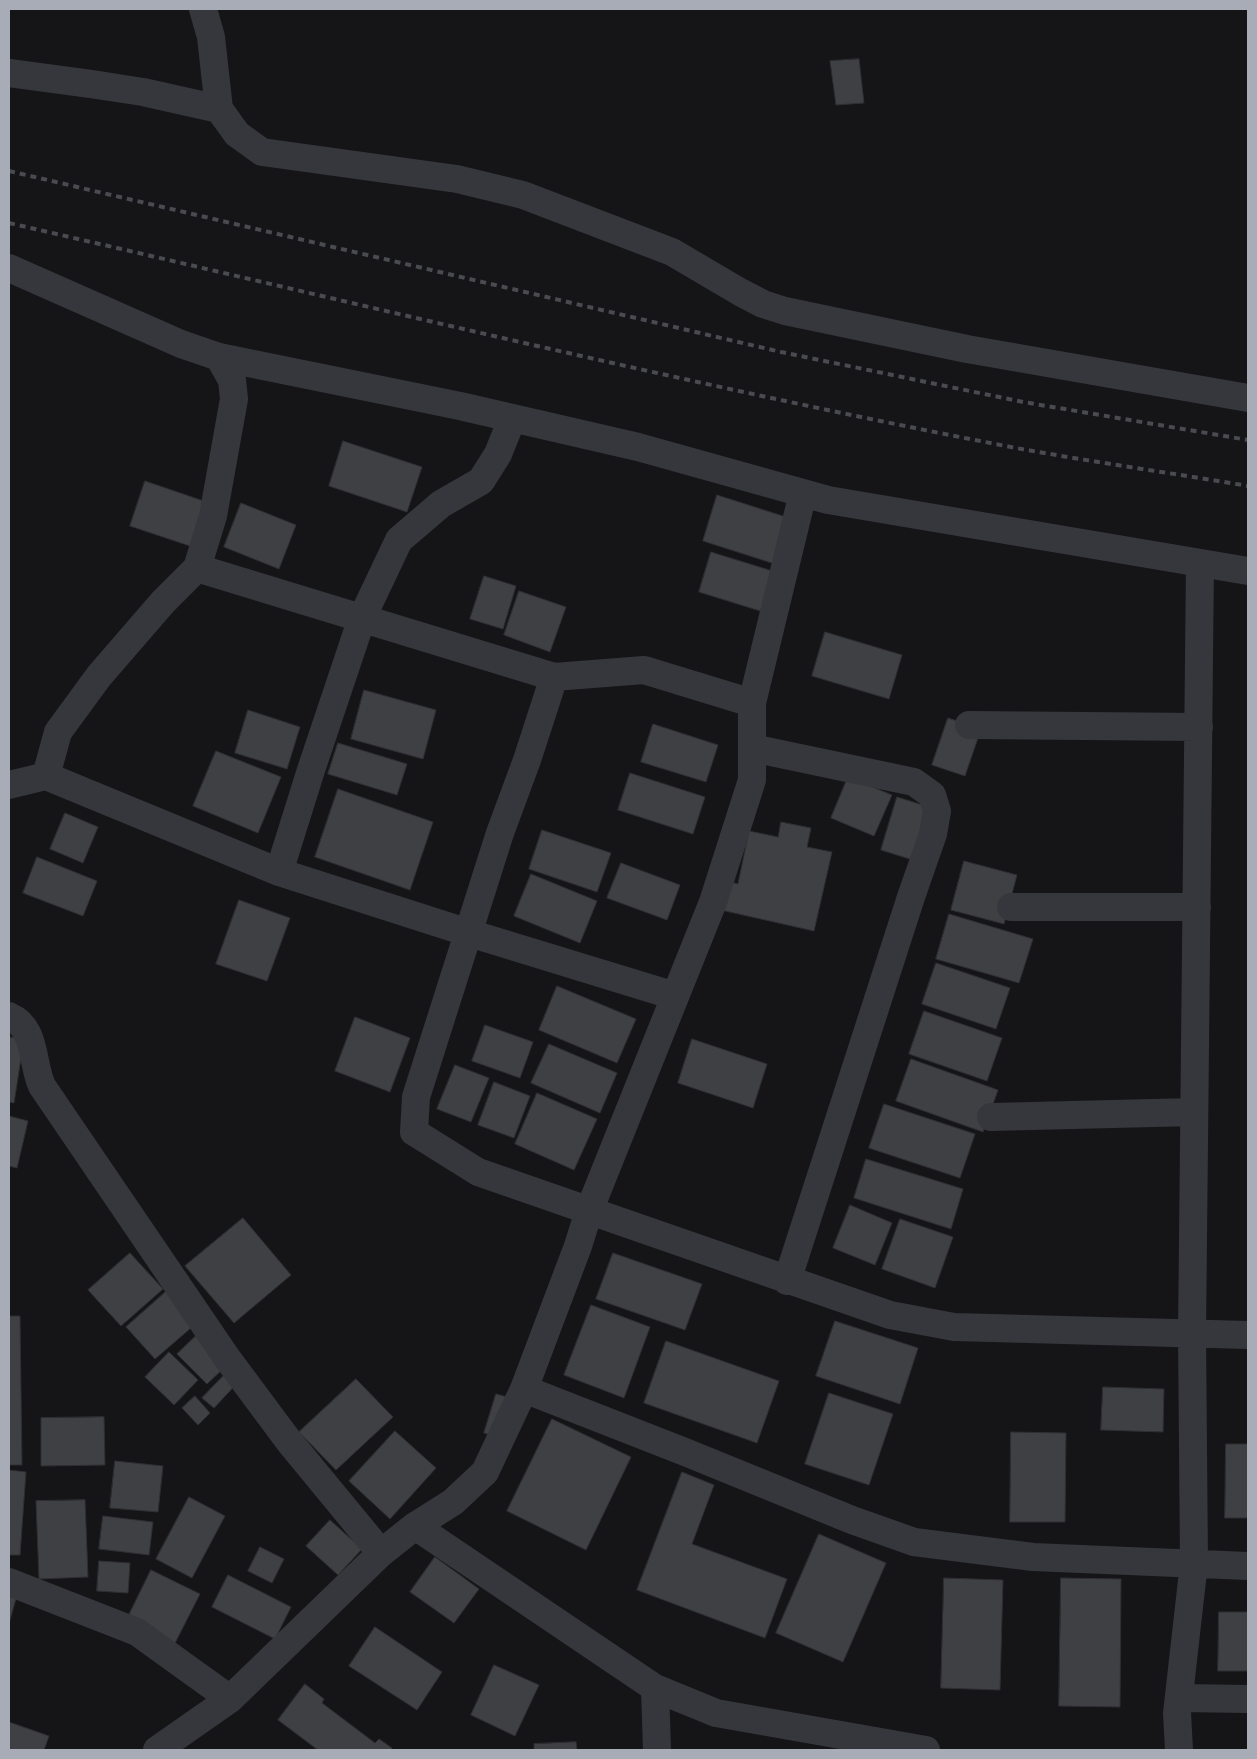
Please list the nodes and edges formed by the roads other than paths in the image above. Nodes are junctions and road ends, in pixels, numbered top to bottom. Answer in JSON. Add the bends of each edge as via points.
{"nodes":[{"id":1,"x":203,"y":9,"type":"edge"},
{"id":2,"x":9,"y":73,"type":"edge"},
{"id":3,"x":219,"y":109,"type":"junction"},
{"id":4,"x":9,"y":268,"type":"edge"},
{"id":5,"x":219,"y":357,"type":"junction"},
{"id":6,"x":1248,"y":398,"type":"edge"},
{"id":7,"x":512,"y":419,"type":"junction"},
{"id":8,"x":803,"y":493,"type":"junction"},
{"id":9,"x":1200,"y":563,"type":"junction"},
{"id":10,"x":197,"y":568,"type":"junction"},
{"id":11,"x":1248,"y":571,"type":"edge"},
{"id":12,"x":362,"y":618,"type":"junction"},
{"id":13,"x":554,"y":677,"type":"junction"},
{"id":14,"x":752,"y":703,"type":"junction"},
{"id":15,"x":969,"y":726,"type":"dead end"},
{"id":16,"x":1199,"y":726,"type":"junction"},
{"id":17,"x":752,"y":748,"type":"junction"},
{"id":18,"x":46,"y":776,"type":"junction"},
{"id":19,"x":9,"y":785,"type":"edge"},
{"id":20,"x":279,"y":872,"type":"junction"},
{"id":21,"x":1011,"y":907,"type":"dead end"},
{"id":22,"x":1197,"y":907,"type":"junction"},
{"id":23,"x":469,"y":933,"type":"junction"},
{"id":24,"x":676,"y":996,"type":"junction"},
{"id":25,"x":9,"y":1016,"type":"edge"},
{"id":26,"x":1194,"y":1112,"type":"junction"},
{"id":27,"x":991,"y":1116,"type":"dead end"},
{"id":28,"x":589,"y":1211,"type":"junction"},
{"id":29,"x":787,"y":1281,"type":"junction"},
{"id":30,"x":1192,"y":1334,"type":"junction"},
{"id":31,"x":1248,"y":1335,"type":"edge"},
{"id":32,"x":524,"y":1389,"type":"junction"},
{"id":33,"x":415,"y":1526,"type":"junction"},
{"id":34,"x":381,"y":1553,"type":"junction"},
{"id":35,"x":1194,"y":1564,"type":"junction"},
{"id":36,"x":1248,"y":1566,"type":"edge"},
{"id":37,"x":9,"y":1582,"type":"edge"},
{"id":38,"x":655,"y":1688,"type":"junction"},
{"id":39,"x":230,"y":1699,"type":"junction"},
{"id":40,"x":1248,"y":1699,"type":"edge"},
{"id":41,"x":1178,"y":1705,"type":"junction"},
{"id":42,"x":157,"y":1750,"type":"edge"},
{"id":43,"x":657,"y":1750,"type":"edge"},
{"id":44,"x":926,"y":1750,"type":"edge"},
{"id":45,"x":1179,"y":1750,"type":"edge"}],
"edges":[{"from":1,"to":3,"type":"street","via":[[212,37]]},
{"from":2,"to":3,"type":"street","via":[[134,91]]},
{"from":3,"to":6,"type":"street","via":[[237,134],[262,152],[457,179],[523,195],[672,252],[763,304],[967,349]]},
{"from":4,"to":5,"type":"street","via":[[181,344]]},
{"from":5,"to":7,"type":"street"},
{"from":5,"to":10,"type":"street","via":[[232,380],[234,399],[212,516]]},
{"from":7,"to":8,"type":"street","via":[[638,447]]},
{"from":7,"to":12,"type":"street","via":[[498,454],[482,481],[441,504],[399,540]]},
{"from":8,"to":9,"type":"street","via":[[828,500]]},
{"from":8,"to":14,"type":"street"},
{"from":9,"to":11,"type":"street"},
{"from":9,"to":16,"type":"street"},
{"from":10,"to":12,"type":"street"},
{"from":10,"to":18,"type":"street","via":[[99,676],[58,732]]},
{"from":12,"to":13,"type":"street"},
{"from":12,"to":20,"type":"street"},
{"from":13,"to":14,"type":"street","via":[[644,670]]},
{"from":13,"to":23,"type":"street"},
{"from":14,"to":17,"type":"street"},
{"from":15,"to":16,"type":"street"},
{"from":16,"to":22,"type":"street"},
{"from":17,"to":24,"type":"street","via":[[752,780],[714,902]]},
{"from":17,"to":29,"type":"street","via":[[914,782],[932,795],[937,811],[933,834]]},
{"from":18,"to":19,"type":"street"},
{"from":18,"to":20,"type":"street"},
{"from":20,"to":23,"type":"street"},
{"from":21,"to":22,"type":"street"},
{"from":22,"to":26,"type":"street"},
{"from":23,"to":24,"type":"street"},
{"from":23,"to":28,"type":"street","via":[[416,1097],[414,1132],[478,1172]]},
{"from":24,"to":28,"type":"street"},
{"from":25,"to":34,"type":"street","via":[[27,1030],[42,1086],[227,1358],[288,1440]]},
{"from":26,"to":27,"type":"street"},
{"from":26,"to":30,"type":"street"},
{"from":28,"to":29,"type":"street"},
{"from":28,"to":32,"type":"street"},
{"from":29,"to":30,"type":"street","via":[[890,1315],[954,1327]]},
{"from":30,"to":31,"type":"street"},
{"from":30,"to":35,"type":"street"},
{"from":32,"to":33,"type":"street","via":[[485,1472],[453,1502]]},
{"from":32,"to":35,"type":"street","via":[[914,1542],[1033,1557]]},
{"from":33,"to":34,"type":"street"},
{"from":33,"to":38,"type":"street"},
{"from":34,"to":39,"type":"street"},
{"from":35,"to":36,"type":"street"},
{"from":35,"to":41,"type":"street"},
{"from":37,"to":39,"type":"street","via":[[136,1632]]},
{"from":38,"to":43,"type":"street"},
{"from":38,"to":44,"type":"street","via":[[716,1713]]},
{"from":39,"to":42,"type":"street"},
{"from":40,"to":41,"type":"street"},
{"from":41,"to":45,"type":"street"}]}
